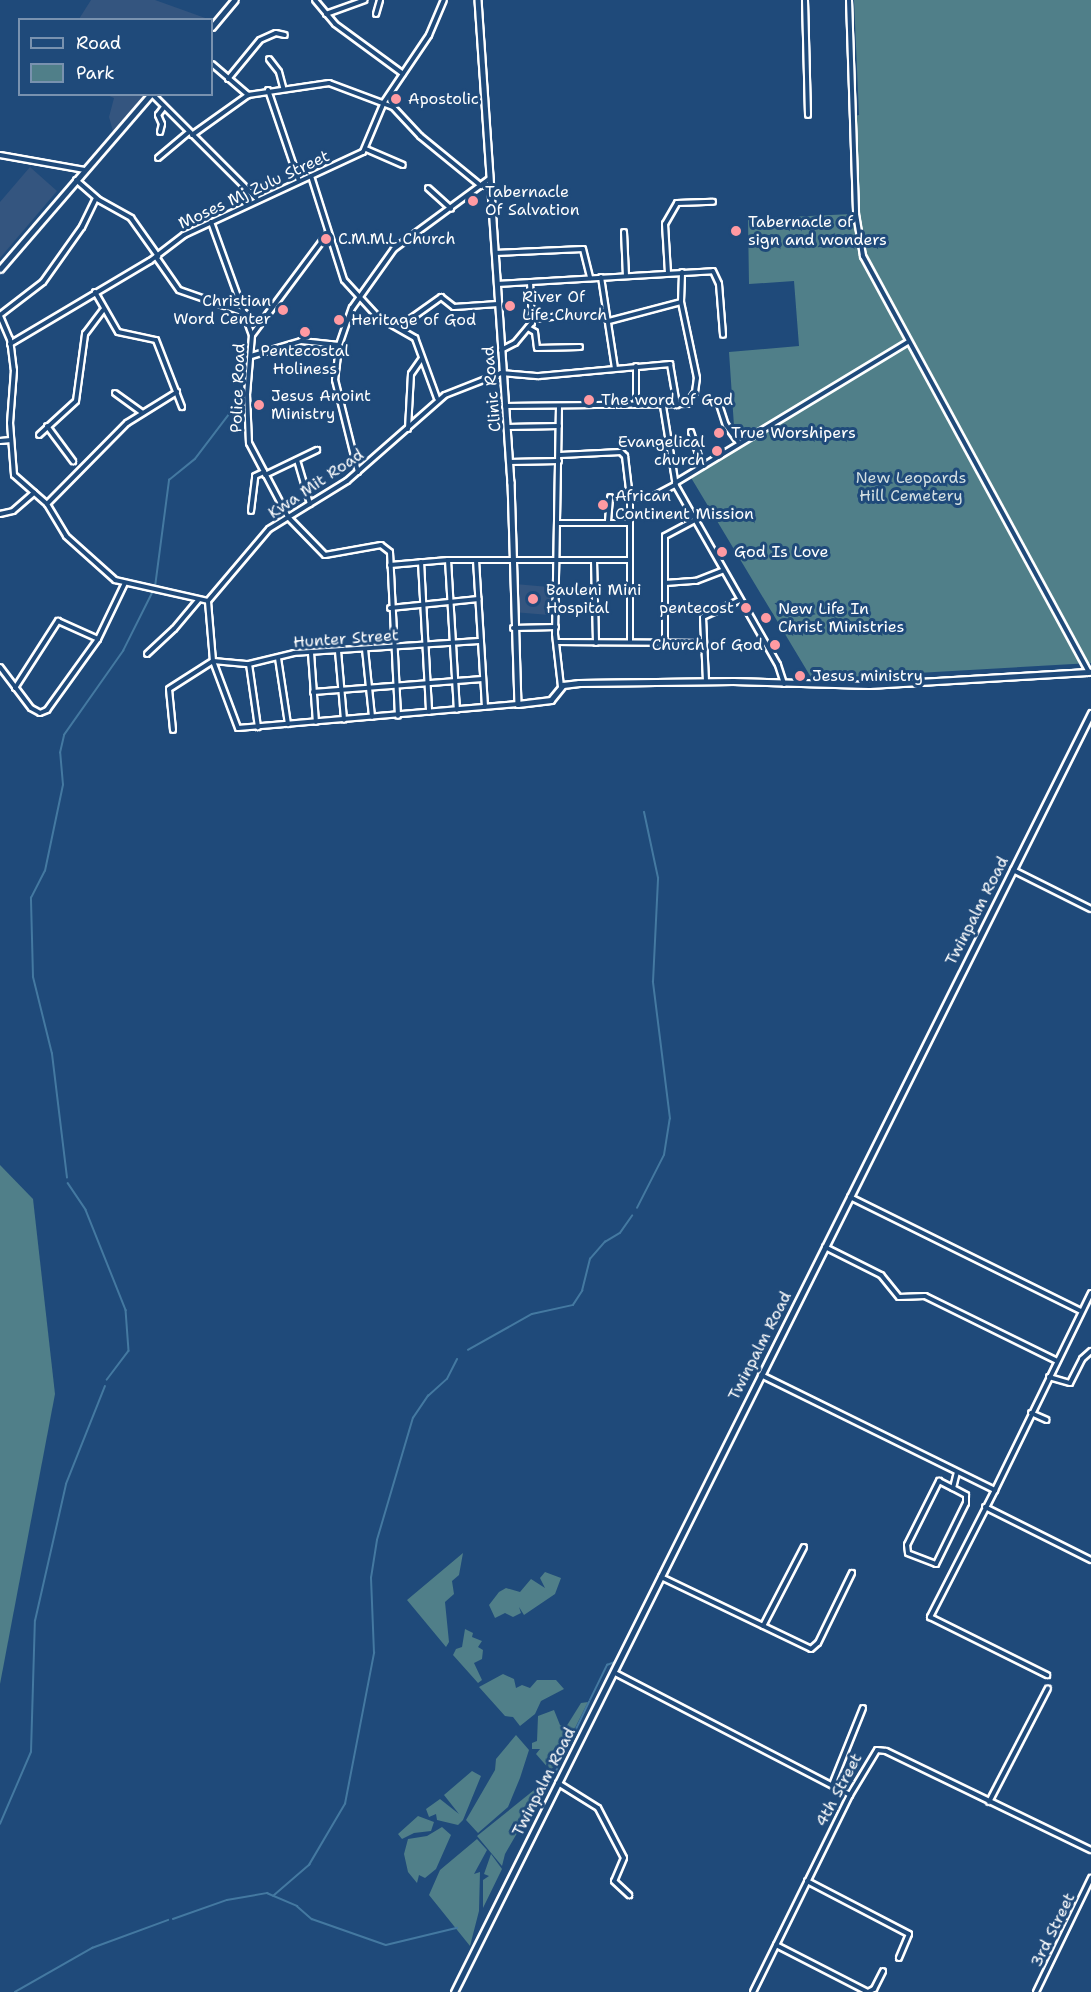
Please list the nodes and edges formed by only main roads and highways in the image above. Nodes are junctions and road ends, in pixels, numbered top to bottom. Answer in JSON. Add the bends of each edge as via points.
{"nodes":[{"id":1,"x":1091,"y":713,"type":"edge"},
{"id":2,"x":454,"y":1992,"type":"edge"}],
"edges":[{"from":1,"to":2,"type":"main road","name":"Twinpalm Road"}]}
